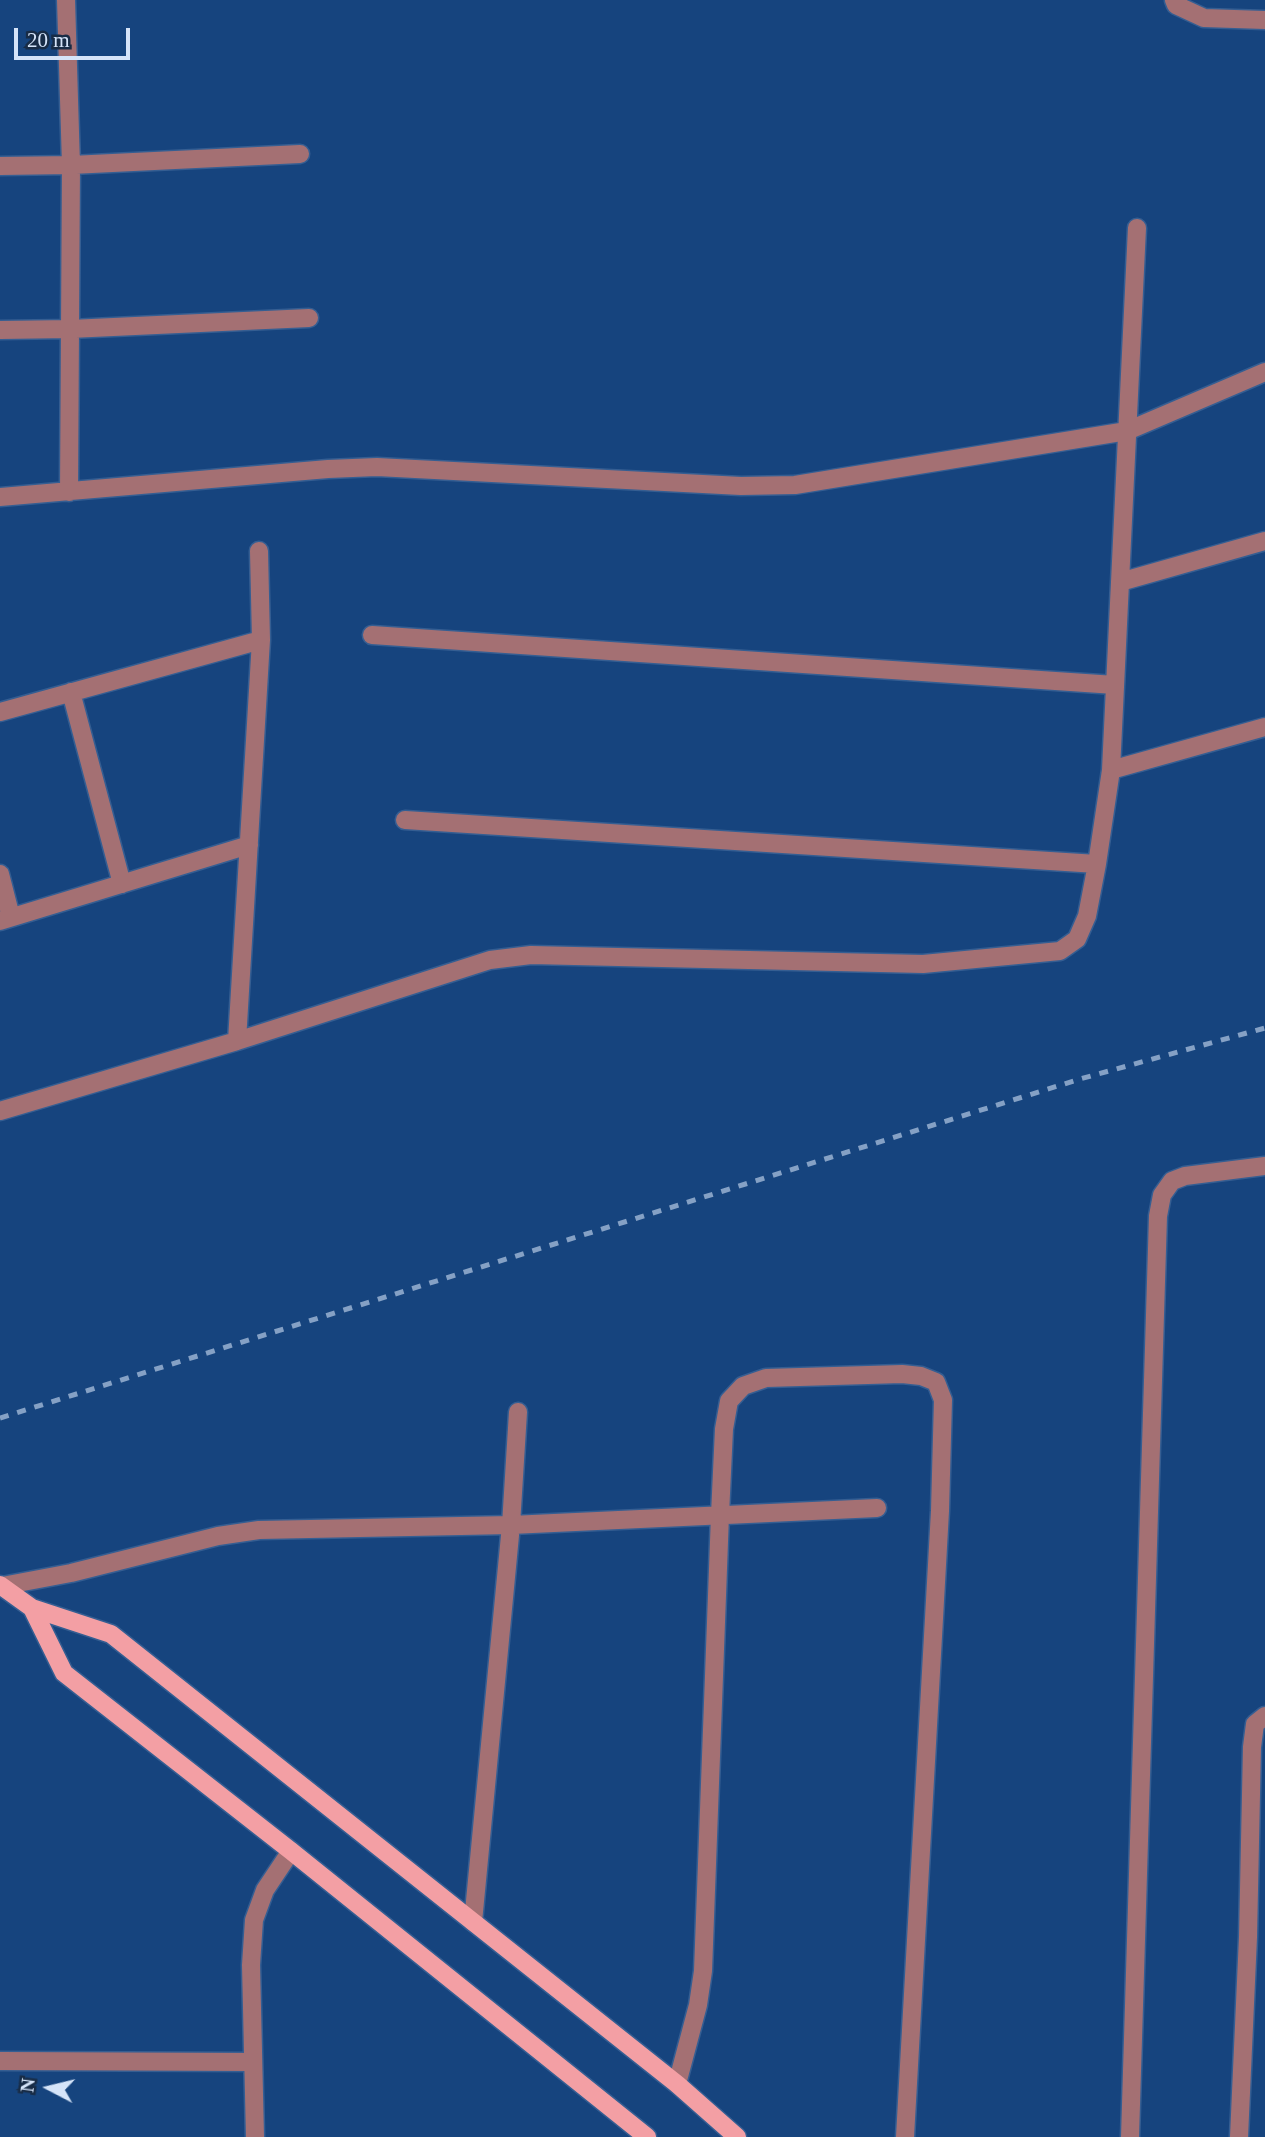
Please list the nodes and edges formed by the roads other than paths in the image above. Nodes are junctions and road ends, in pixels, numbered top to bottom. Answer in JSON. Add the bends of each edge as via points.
{"nodes":[{"id":1,"x":66,"y":0,"type":"edge"},
{"id":2,"x":1174,"y":0,"type":"edge"},
{"id":3,"x":1265,"y":20,"type":"edge"},
{"id":4,"x":300,"y":154,"type":"dead end"},
{"id":5,"x":71,"y":165,"type":"junction"},
{"id":6,"x":0,"y":166,"type":"edge"},
{"id":7,"x":1137,"y":228,"type":"dead end"},
{"id":8,"x":309,"y":318,"type":"dead end"},
{"id":9,"x":70,"y":329,"type":"junction"},
{"id":10,"x":0,"y":330,"type":"edge"},
{"id":11,"x":1265,"y":372,"type":"edge"},
{"id":12,"x":1127,"y":431,"type":"junction"},
{"id":13,"x":69,"y":492,"type":"junction"},
{"id":14,"x":0,"y":497,"type":"edge"},
{"id":15,"x":1265,"y":541,"type":"edge"},
{"id":16,"x":259,"y":551,"type":"dead end"},
{"id":17,"x":1120,"y":582,"type":"junction"},
{"id":18,"x":372,"y":635,"type":"dead end"},
{"id":19,"x":261,"y":640,"type":"junction"},
{"id":20,"x":1115,"y":685,"type":"junction"},
{"id":21,"x":71,"y":692,"type":"junction"},
{"id":22,"x":0,"y":712,"type":"edge"},
{"id":23,"x":1265,"y":727,"type":"edge"},
{"id":24,"x":1111,"y":770,"type":"junction"},
{"id":25,"x":405,"y":820,"type":"dead end"},
{"id":26,"x":249,"y":845,"type":"junction"},
{"id":27,"x":1097,"y":864,"type":"junction"},
{"id":28,"x":0,"y":874,"type":"edge"},
{"id":29,"x":122,"y":884,"type":"junction"},
{"id":30,"x":6,"y":919,"type":"edge"},
{"id":31,"x":237,"y":1041,"type":"junction"},
{"id":32,"x":1,"y":1106,"type":"edge"},
{"id":33,"x":1265,"y":1166,"type":"edge"},
{"id":34,"x":519,"y":1412,"type":"dead end"},
{"id":35,"x":877,"y":1508,"type":"dead end"},
{"id":36,"x":720,"y":1515,"type":"junction"},
{"id":37,"x":511,"y":1525,"type":"junction"},
{"id":38,"x":1,"y":1586,"type":"edge"},
{"id":39,"x":32,"y":1608,"type":"junction"},
{"id":40,"x":1265,"y":1716,"type":"edge"},
{"id":41,"x":291,"y":1851,"type":"junction"},
{"id":42,"x":473,"y":1922,"type":"junction"},
{"id":43,"x":1256,"y":1938,"type":"edge"},
{"id":44,"x":0,"y":2061,"type":"edge"},
{"id":45,"x":253,"y":2062,"type":"junction"},
{"id":46,"x":677,"y":2084,"type":"junction"},
{"id":47,"x":255,"y":2137,"type":"edge"},
{"id":48,"x":647,"y":2137,"type":"edge"},
{"id":49,"x":737,"y":2137,"type":"edge"},
{"id":50,"x":905,"y":2137,"type":"edge"},
{"id":51,"x":1130,"y":2137,"type":"edge"},
{"id":52,"x":1239,"y":2137,"type":"edge"}],
"edges":[{"from":1,"to":5,"type":"street"},
{"from":2,"to":3,"type":"street","via":[[1203,18]]},
{"from":4,"to":5,"type":"street"},
{"from":5,"to":6,"type":"street"},
{"from":5,"to":9,"type":"street"},
{"from":7,"to":12,"type":"street"},
{"from":8,"to":9,"type":"street"},
{"from":9,"to":10,"type":"street"},
{"from":9,"to":13,"type":"street"},
{"from":11,"to":12,"type":"street"},
{"from":12,"to":13,"type":"street","via":[[795,485],[377,467]]},
{"from":12,"to":17,"type":"street"},
{"from":13,"to":14,"type":"street"},
{"from":15,"to":17,"type":"street"},
{"from":16,"to":19,"type":"street"},
{"from":17,"to":20,"type":"street"},
{"from":18,"to":20,"type":"street"},
{"from":19,"to":21,"type":"street"},
{"from":19,"to":26,"type":"street"},
{"from":20,"to":24,"type":"street"},
{"from":21,"to":22,"type":"street"},
{"from":21,"to":29,"type":"street"},
{"from":23,"to":24,"type":"street"},
{"from":24,"to":27,"type":"street"},
{"from":25,"to":27,"type":"street"},
{"from":26,"to":29,"type":"street"},
{"from":26,"to":31,"type":"street"},
{"from":27,"to":31,"type":"street","via":[[1087,916],[1077,939],[1060,951],[923,964],[531,955],[490,960]]},
{"from":28,"to":30,"type":"street"},
{"from":29,"to":30,"type":"street"},
{"from":31,"to":32,"type":"street"},
{"from":33,"to":51,"type":"street","via":[[1172,1181],[1162,1195],[1158,1216]]},
{"from":34,"to":37,"type":"street"},
{"from":35,"to":36,"type":"street"},
{"from":36,"to":37,"type":"street"},
{"from":36,"to":46,"type":"street","via":[[703,1971]]},
{"from":36,"to":50,"type":"street","via":[[724,1429],[729,1401],[743,1386],[766,1378],[902,1374],[936,1382],[943,1400],[940,1511]]},
{"from":37,"to":38,"type":"street","via":[[259,1530]]},
{"from":37,"to":42,"type":"street"},
{"from":38,"to":39,"type":"main road"},
{"from":39,"to":41,"type":"main road","via":[[64,1673]]},
{"from":39,"to":42,"type":"main road","via":[[111,1633]]},
{"from":40,"to":43,"type":"street","via":[[1255,1724],[1252,1747]]},
{"from":41,"to":45,"type":"street","via":[[265,1890],[254,1920]]},
{"from":41,"to":48,"type":"main road"},
{"from":42,"to":46,"type":"main road"},
{"from":43,"to":52,"type":"street"},
{"from":44,"to":45,"type":"street"},
{"from":45,"to":47,"type":"street"},
{"from":46,"to":49,"type":"main road"}]}
